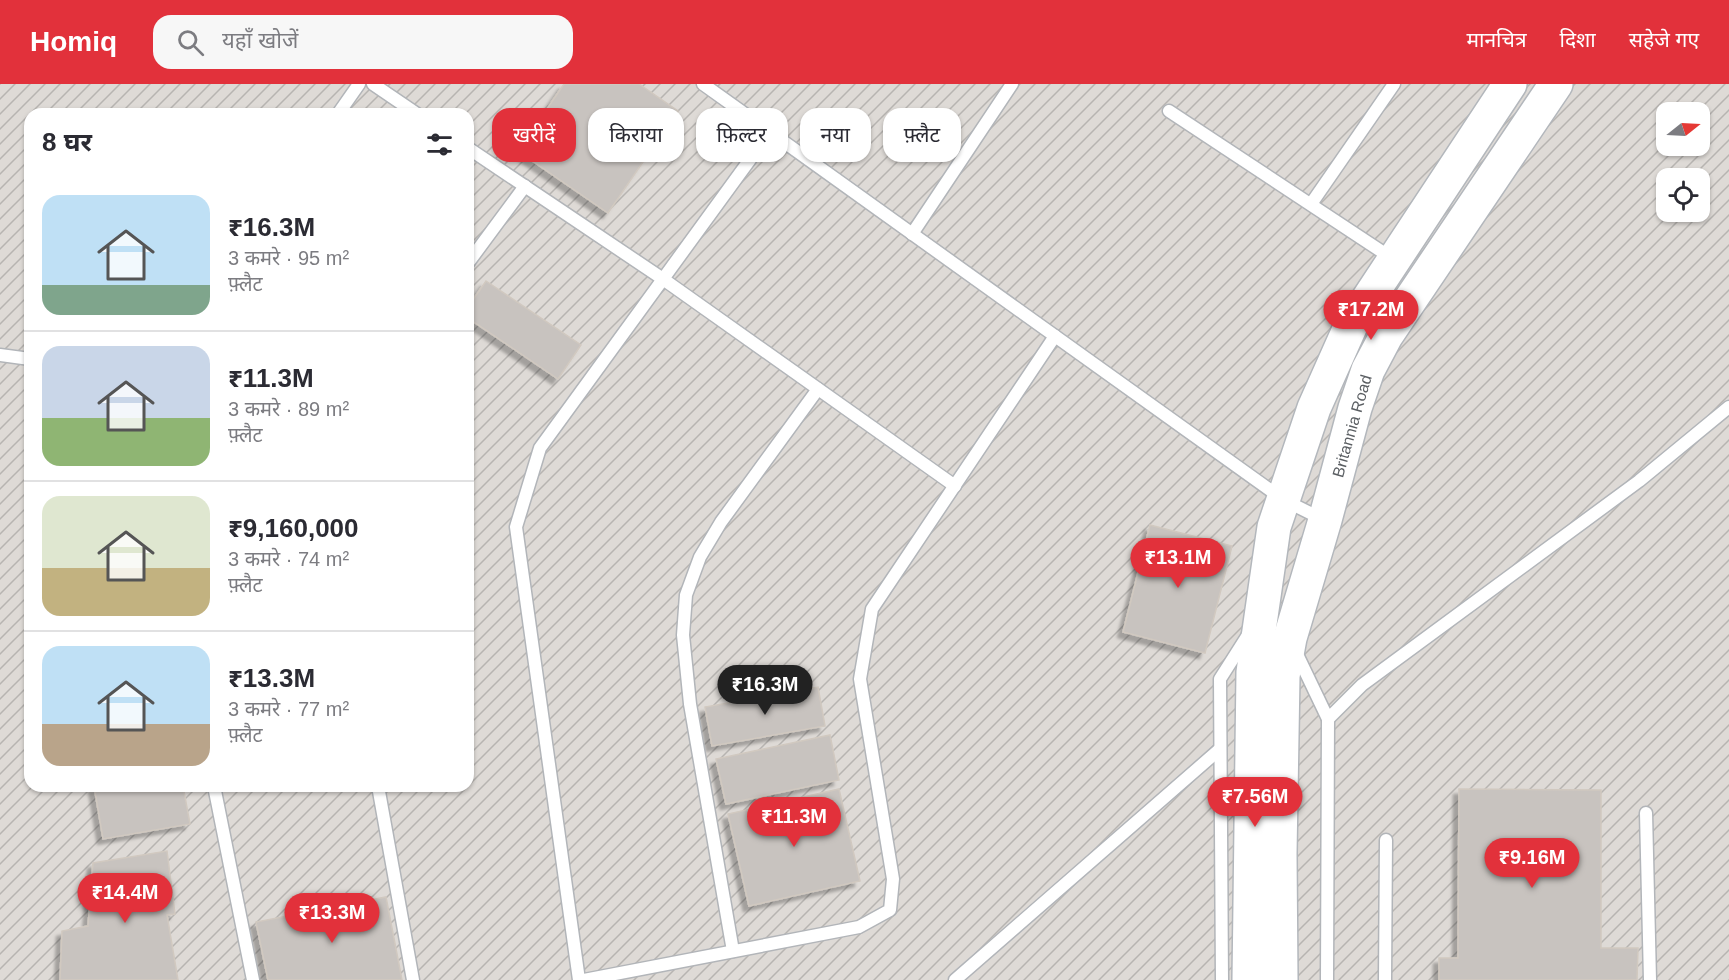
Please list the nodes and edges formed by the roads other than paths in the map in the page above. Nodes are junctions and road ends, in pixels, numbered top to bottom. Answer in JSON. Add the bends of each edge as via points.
{"nodes":[{"id":1,"x":358,"y":84,"type":"edge"},
{"id":2,"x":373,"y":84,"type":"edge"},
{"id":3,"x":703,"y":84,"type":"edge"},
{"id":4,"x":1012,"y":84,"type":"edge"},
{"id":5,"x":1394,"y":84,"type":"edge"},
{"id":6,"x":1510,"y":84,"type":"edge"},
{"id":7,"x":1556,"y":84,"type":"edge"},
{"id":8,"x":342,"y":108,"type":"edge"},
{"id":9,"x":408,"y":108,"type":"edge"},
{"id":10,"x":736,"y":108,"type":"edge"},
{"id":11,"x":1169,"y":111,"type":"dead end"},
{"id":12,"x":788,"y":145,"type":"edge"},
{"id":13,"x":474,"y":152,"type":"edge"},
{"id":14,"x":748,"y":162,"type":"edge"},
{"id":15,"x":525,"y":186,"type":"junction"},
{"id":16,"x":1311,"y":204,"type":"junction"},
{"id":17,"x":912,"y":234,"type":"junction"},
{"id":18,"x":474,"y":255,"type":"edge"},
{"id":19,"x":1394,"y":260,"type":"junction"},
{"id":20,"x":663,"y":279,"type":"junction"},
{"id":21,"x":1055,"y":336,"type":"junction"},
{"id":22,"x":0,"y":355,"type":"edge"},
{"id":23,"x":24,"y":358,"type":"edge"},
{"id":24,"x":818,"y":388,"type":"junction"},
{"id":25,"x":1729,"y":407,"type":"edge"},
{"id":26,"x":955,"y":486,"type":"junction"},
{"id":27,"x":1284,"y":500,"type":"junction"},
{"id":28,"x":1325,"y":520,"type":"junction"},
{"id":29,"x":1262,"y":614,"type":"junction"},
{"id":30,"x":1290,"y":638,"type":"junction"},
{"id":31,"x":1328,"y":719,"type":"junction"},
{"id":32,"x":1220,"y":749,"type":"junction"},
{"id":33,"x":215,"y":792,"type":"edge"},
{"id":34,"x":379,"y":792,"type":"edge"},
{"id":35,"x":1646,"y":813,"type":"dead end"},
{"id":36,"x":1386,"y":840,"type":"dead end"},
{"id":37,"x":733,"y":951,"type":"junction"},
{"id":38,"x":253,"y":980,"type":"edge"},
{"id":39,"x":413,"y":980,"type":"edge"},
{"id":40,"x":579,"y":980,"type":"edge"},
{"id":41,"x":584,"y":980,"type":"edge"},
{"id":42,"x":955,"y":980,"type":"edge"},
{"id":43,"x":1222,"y":980,"type":"edge"},
{"id":44,"x":1249,"y":980,"type":"edge"},
{"id":45,"x":1281,"y":980,"type":"edge"},
{"id":46,"x":1327,"y":980,"type":"edge"},
{"id":47,"x":1385,"y":980,"type":"edge"},
{"id":48,"x":1650,"y":980,"type":"edge"}],
"edges":[{"from":1,"to":8,"type":"lane"},
{"from":2,"to":9,"type":"lane"},
{"from":3,"to":10,"type":"lane"},
{"from":4,"to":17,"type":"lane"},
{"from":5,"to":16,"type":"lane"},
{"from":6,"to":19,"type":"main road"},
{"from":7,"to":28,"type":"main road","name":"Britannia Road","via":[[1381,344],[1355,408]]},
{"from":11,"to":16,"type":"lane"},
{"from":12,"to":17,"type":"lane"},
{"from":13,"to":15,"type":"lane"},
{"from":14,"to":20,"type":"lane"},
{"from":15,"to":18,"type":"lane"},
{"from":15,"to":20,"type":"lane"},
{"from":16,"to":19,"type":"lane"},
{"from":17,"to":21,"type":"lane"},
{"from":19,"to":27,"type":"main road","via":[[1351,325],[1333,362]]},
{"from":20,"to":24,"type":"lane"},
{"from":20,"to":40,"type":"lane","via":[[540,448],[516,527]]},
{"from":21,"to":26,"type":"lane"},
{"from":21,"to":27,"type":"lane"},
{"from":22,"to":23,"type":"lane"},
{"from":24,"to":26,"type":"lane"},
{"from":24,"to":37,"type":"lane","via":[[721,522],[700,557],[686,595],[683,634],[690,704]]},
{"from":25,"to":31,"type":"lane","via":[[1639,481],[1362,686]]},
{"from":26,"to":37,"type":"lane","via":[[872,609],[860,679],[893,879],[890,910],[859,927]]},
{"from":27,"to":28,"type":"lane"},
{"from":27,"to":29,"type":"main road","via":[[1274,527]]},
{"from":28,"to":30,"type":"main road","name":"Britannia Road"},
{"from":29,"to":32,"type":"lane","via":[[1220,679]]},
{"from":29,"to":44,"type":"main road","via":[[1253,672]]},
{"from":30,"to":31,"type":"lane"},
{"from":30,"to":45,"type":"main road","name":"Britannia Road","via":[[1282,688]]},
{"from":31,"to":46,"type":"lane"},
{"from":32,"to":42,"type":"lane"},
{"from":32,"to":43,"type":"lane"},
{"from":33,"to":38,"type":"lane"},
{"from":34,"to":39,"type":"lane"},
{"from":35,"to":48,"type":"lane"},
{"from":36,"to":47,"type":"lane"},
{"from":37,"to":41,"type":"lane"}]}
